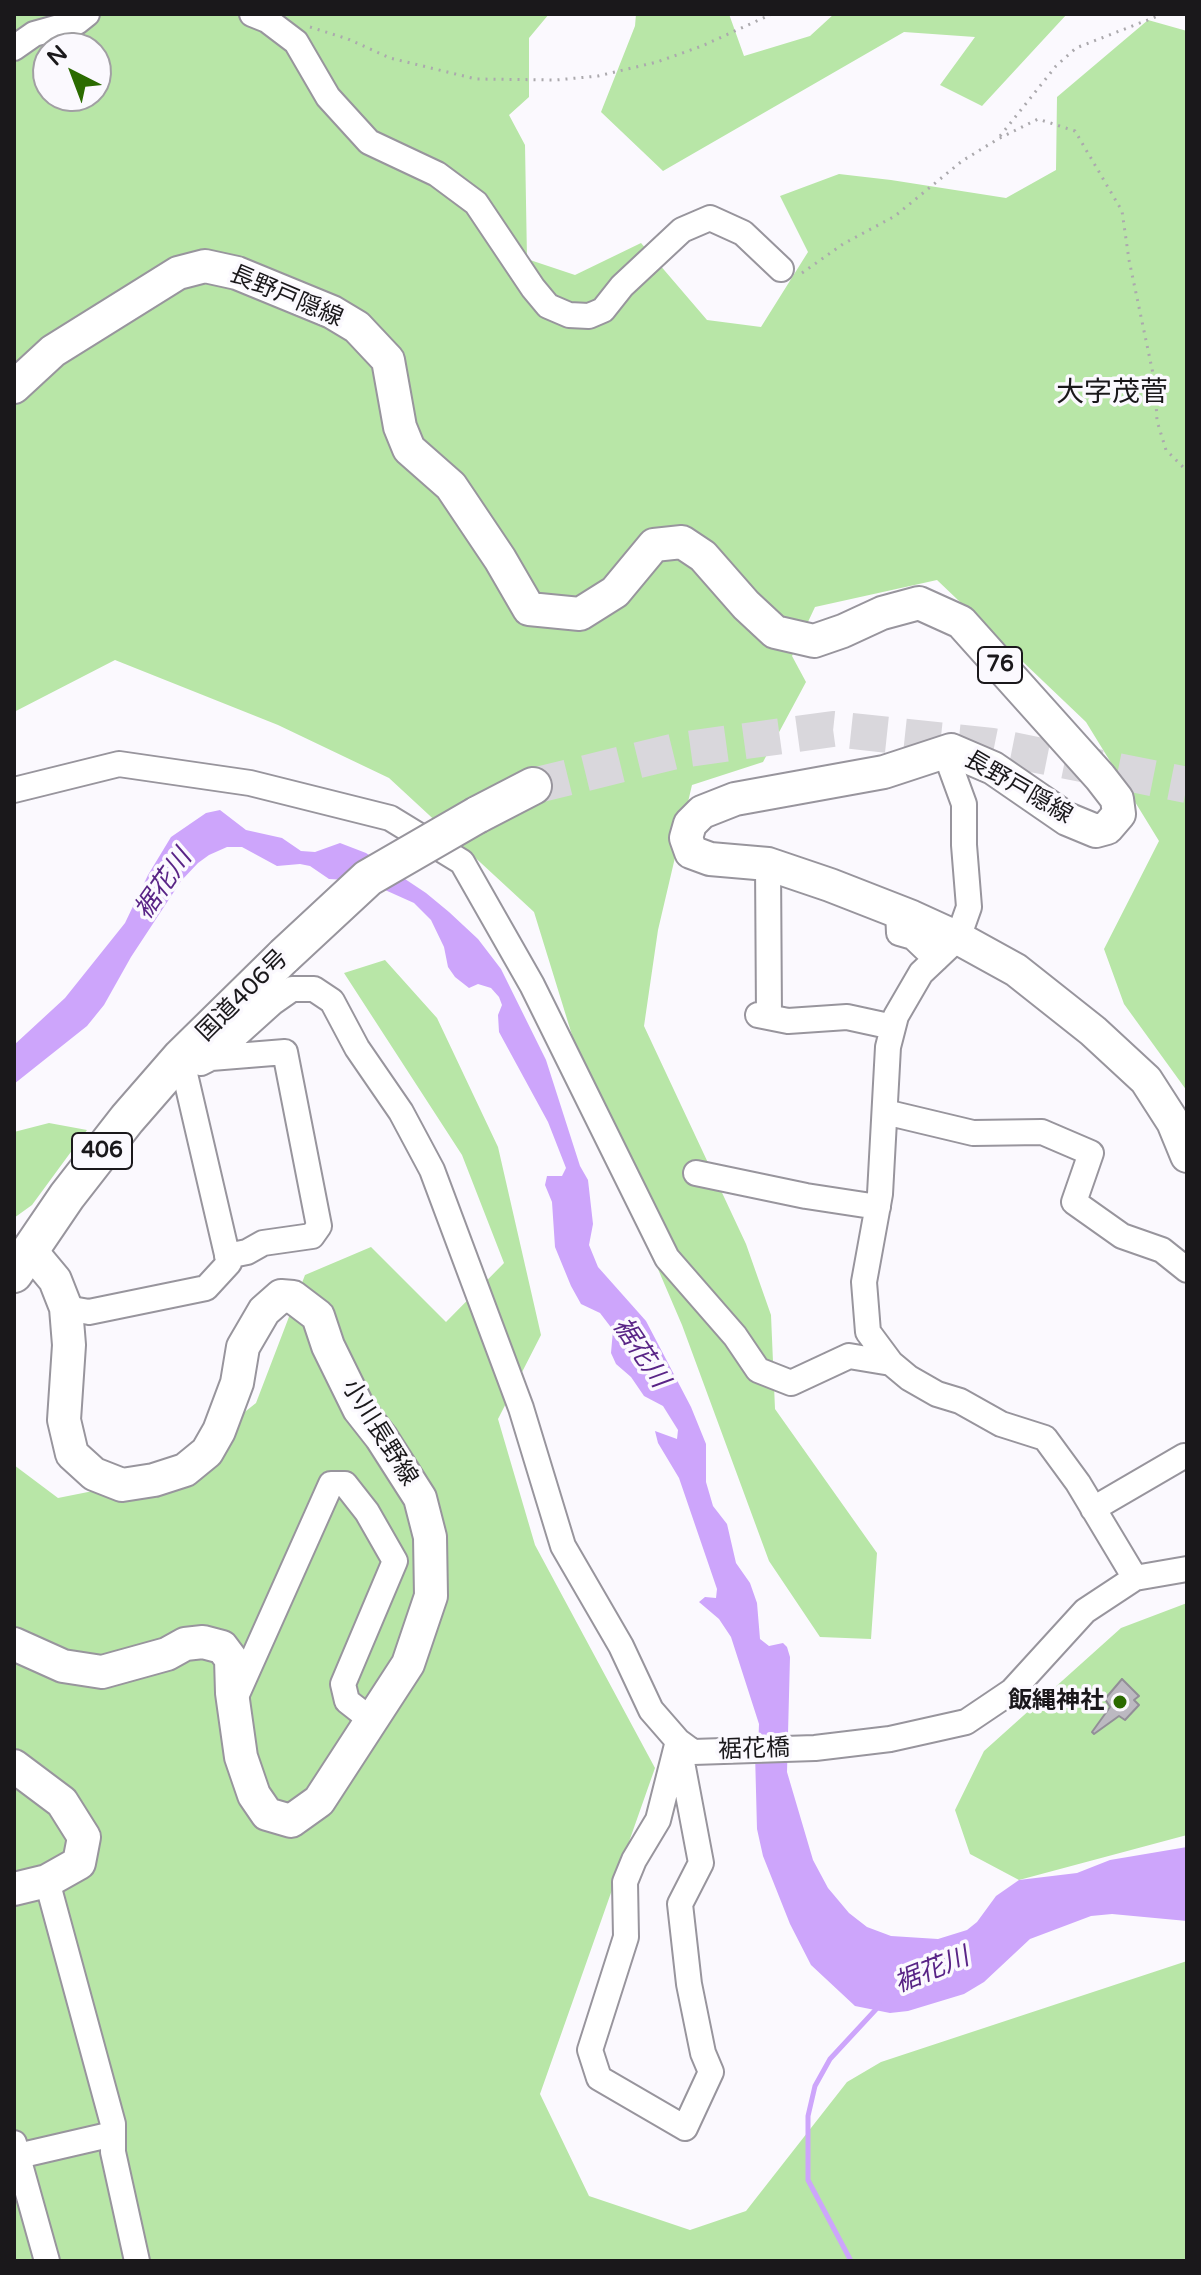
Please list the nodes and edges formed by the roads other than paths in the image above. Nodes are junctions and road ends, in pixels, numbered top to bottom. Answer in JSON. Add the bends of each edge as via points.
{"nodes":[{"id":1,"x":87,"y":14,"type":"edge"},
{"id":2,"x":252,"y":14,"type":"edge"},
{"id":3,"x":14,"y":48,"type":"edge"},
{"id":4,"x":781,"y":269,"type":"road end"},
{"id":5,"x":14,"y":387,"type":"edge"},
{"id":6,"x":945,"y":752,"type":"junction"},
{"id":7,"x":533,"y":786,"type":"tunnel mouth"},
{"id":8,"x":14,"y":790,"type":"edge"},
{"id":9,"x":768,"y":864,"type":"junction"},
{"id":10,"x":947,"y":949,"type":"junction"},
{"id":11,"x":893,"y":1027,"type":"junction"},
{"id":12,"x":196,"y":1058,"type":"junction"},
{"id":13,"x":885,"y":1112,"type":"junction"},
{"id":14,"x":1187,"y":1156,"type":"edge"},
{"id":15,"x":696,"y":1173,"type":"dead end"},
{"id":16,"x":878,"y":1207,"type":"junction"},
{"id":17,"x":227,"y":1256,"type":"junction"},
{"id":18,"x":22,"y":1262,"type":"edge"},
{"id":19,"x":1187,"y":1270,"type":"edge"},
{"id":20,"x":66,"y":1308,"type":"junction"},
{"id":21,"x":891,"y":1363,"type":"junction"},
{"id":22,"x":1184,"y":1456,"type":"dead end"},
{"id":23,"x":1093,"y":1509,"type":"junction"},
{"id":24,"x":1187,"y":1569,"type":"edge"},
{"id":25,"x":1135,"y":1578,"type":"junction"},
{"id":26,"x":14,"y":1644,"type":"edge"},
{"id":27,"x":233,"y":1704,"type":"junction"},
{"id":28,"x":370,"y":1719,"type":"junction"},
{"id":29,"x":685,"y":1746,"type":"junction"},
{"id":30,"x":14,"y":1766,"type":"edge"},
{"id":31,"x":47,"y":1881,"type":"junction"},
{"id":32,"x":14,"y":1889,"type":"edge"},
{"id":33,"x":113,"y":2134,"type":"junction"},
{"id":34,"x":16,"y":2150,"type":"edge"},
{"id":35,"x":47,"y":2261,"type":"edge"},
{"id":36,"x":137,"y":2261,"type":"edge"}],
"edges":[{"from":1,"to":3,"type":"street","via":[[34,34]]},
{"from":2,"to":4,"type":"street","via":[[296,42],[328,97],[369,142],[437,174],[476,203],[548,306],[569,315],[603,310],[682,230],[710,218],[743,233]]},
{"from":5,"to":6,"type":"main road","name":"長野戸隠線","number":"76","via":[[53,351],[178,273],[205,266],[237,273],[332,312],[357,327],[388,360],[409,449],[451,486],[529,609],[580,614],[615,592],[654,545],[682,542],[703,556],[775,632],[814,641],[919,603],[961,622],[1100,777],[1117,799],[1119,814],[1107,828],[1096,831],[1067,819],[993,768]]},
{"from":6,"to":9,"type":"main road","name":"長野戸隠線","via":[[884,772],[735,799],[702,812],[690,824],[686,838],[691,852]]},
{"from":6,"to":10,"type":"street","via":[[964,804],[969,907]]},
{"from":7,"to":12,"type":"highway","name":"国道406号","number":"406","bridge":true,"via":[[368,878],[284,956]]},
{"from":8,"to":21,"type":"street","via":[[119,764],[250,783],[390,818],[462,862],[532,985],[667,1258],[758,1370],[791,1383],[849,1356]]},
{"from":9,"to":10,"type":"main road","name":"長野戸隠線","via":[[898,911]]},
{"from":9,"to":11,"type":"street","via":[[763,1016],[788,1021],[847,1017]]},
{"from":10,"to":11,"type":"street","via":[[921,973]]},
{"from":10,"to":14,"type":"main road","name":"長野戸隠線","via":[[1016,970],[1051,995],[1146,1080]]},
{"from":11,"to":13,"type":"street"},
{"from":12,"to":17,"type":"street"},
{"from":12,"to":17,"type":"street","via":[[285,1052],[319,1226],[312,1236],[263,1243]]},
{"from":12,"to":18,"type":"highway","name":"国道406号","number":"406","via":[[127,1119]]},
{"from":12,"to":29,"type":"street","via":[[292,989],[314,989],[332,1001],[432,1170],[521,1408],[563,1546],[651,1710]]},
{"from":13,"to":16,"type":"street"},
{"from":13,"to":19,"type":"street","via":[[973,1133],[1042,1132],[1091,1153],[1074,1202],[1122,1236],[1162,1250]]},
{"from":15,"to":16,"type":"street"},
{"from":16,"to":21,"type":"street","via":[[864,1282],[868,1332]]},
{"from":17,"to":20,"type":"street","via":[[229,1263],[206,1288],[89,1312]]},
{"from":18,"to":20,"type":"main road","name":"小川長野線","via":[[55,1280]]},
{"from":20,"to":28,"type":"main road","name":"小川長野線","via":[[64,1420],[72,1454],[94,1474],[122,1485],[185,1470],[207,1452],[237,1383],[243,1347],[264,1311],[281,1296],[293,1297],[318,1316],[359,1409],[420,1498],[430,1537],[431,1596],[423,1625],[408,1664]]},
{"from":21,"to":23,"type":"street","via":[[937,1394],[1045,1438]]},
{"from":22,"to":23,"type":"street"},
{"from":23,"to":25,"type":"street"},
{"from":24,"to":25,"type":"street"},
{"from":25,"to":29,"type":"street","name":"裾花橋","via":[[1085,1611],[1012,1691],[966,1722],[815,1748]]},
{"from":26,"to":27,"type":"main road","name":"小川長野線","via":[[63,1666],[102,1672],[185,1644],[222,1647],[231,1659]]},
{"from":27,"to":28,"type":"main road","name":"小川長野線","via":[[241,1757],[254,1795],[267,1814],[291,1821],[319,1801]]},
{"from":27,"to":28,"type":"street","via":[[331,1484],[345,1484],[395,1561],[343,1684],[347,1701]]},
{"from":29,"to":29,"type":"street","via":[[658,1820],[625,1882],[626,1937],[590,2050],[599,2078],[685,2128],[711,2072],[689,1984],[680,1904],[701,1863]]},
{"from":30,"to":31,"type":"main road","via":[[62,1802],[84,1837],[79,1863]]},
{"from":31,"to":32,"type":"main road"},
{"from":31,"to":33,"type":"street"},
{"from":33,"to":34,"type":"street"},
{"from":33,"to":36,"type":"street"},
{"from":34,"to":35,"type":"street"}]}
